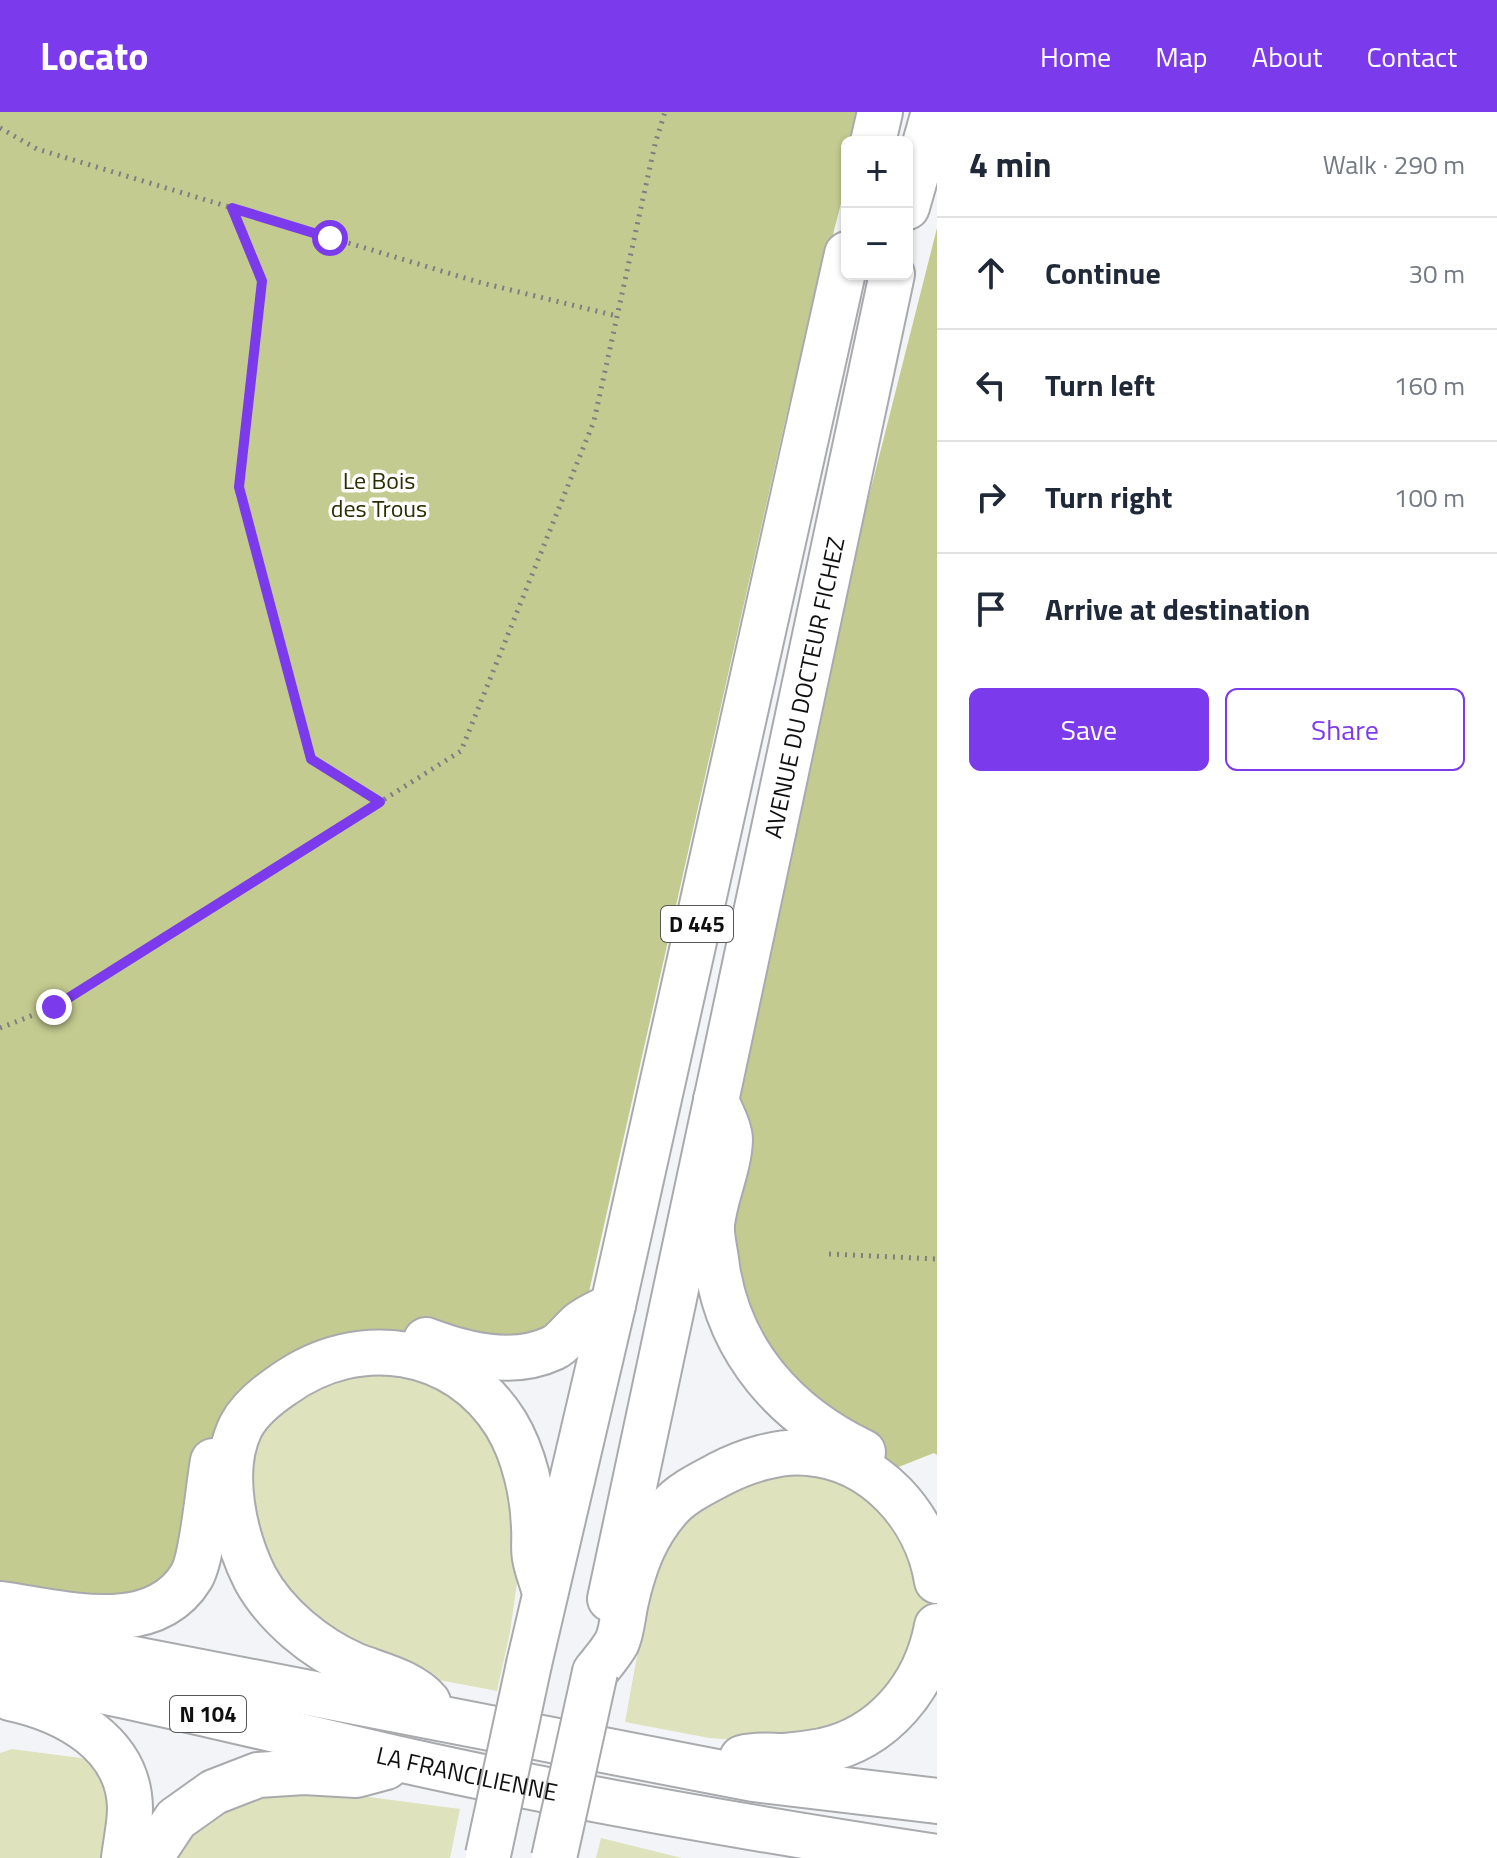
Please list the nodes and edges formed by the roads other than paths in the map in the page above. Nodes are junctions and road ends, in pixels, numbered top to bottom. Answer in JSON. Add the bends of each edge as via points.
{"nodes":[{"id":1,"x":880,"y":112,"type":"edge"},
{"id":2,"x":934,"y":112,"type":"edge"},
{"id":3,"x":874,"y":136,"type":"edge"},
{"id":4,"x":913,"y":186,"type":"edge"},
{"id":5,"x":841,"y":280,"type":"edge"},
{"id":6,"x":891,"y":280,"type":"edge"},
{"id":7,"x":716,"y":1100,"type":"junction"},
{"id":8,"x":613,"y":1305,"type":"junction"},
{"id":9,"x":937,"y":1519,"type":"edge"},
{"id":10,"x":937,"y":1581,"type":"edge"},
{"id":11,"x":545,"y":1593,"type":"junction"},
{"id":12,"x":0,"y":1603,"type":"edge"},
{"id":13,"x":937,"y":1626,"type":"edge"},
{"id":14,"x":0,"y":1633,"type":"edge"},
{"id":15,"x":0,"y":1672,"type":"edge"},
{"id":16,"x":595,"y":1672,"type":"junction"},
{"id":17,"x":0,"y":1696,"type":"edge"},
{"id":18,"x":439,"y":1717,"type":"junction"},
{"id":19,"x":408,"y":1761,"type":"junction"},
{"id":20,"x":700,"y":1769,"type":"junction"},
{"id":21,"x":937,"y":1801,"type":"edge"},
{"id":22,"x":642,"y":1809,"type":"junction"},
{"id":23,"x":487,"y":1857,"type":"edge"},
{"id":24,"x":937,"y":1857,"type":"edge"},
{"id":25,"x":124,"y":1858,"type":"edge"},
{"id":26,"x":150,"y":1858,"type":"edge"},
{"id":27,"x":554,"y":1858,"type":"edge"},
{"id":28,"x":744,"y":1858,"type":"edge"}],
"edges":[{"from":1,"to":3,"type":"main road"},
{"from":2,"to":4,"type":"main road"},
{"from":5,"to":8,"type":"main road","number":"D 445"},
{"from":6,"to":7,"type":"main road","name":"AVENUE DU DOCTEUR FICHEZ","number":"D 445"},
{"from":7,"to":9,"type":"main road","via":[[730,1137],[712,1227],[729,1319],[751,1360],[778,1393],[809,1421],[896,1468]]},
{"from":7,"to":16,"type":"main road","number":"D 445"},
{"from":8,"to":11,"type":"main road","number":"D 445"},
{"from":8,"to":12,"type":"main road","via":[[555,1347],[522,1358],[487,1357],[381,1332],[328,1338],[285,1359],[242,1393],[218,1433],[193,1576],[170,1600],[145,1614],[114,1617]]},
{"from":10,"to":16,"type":"main road","via":[[925,1536],[878,1479],[846,1462],[809,1453],[778,1455],[734,1467],[671,1505],[647,1537],[617,1641]]},
{"from":11,"to":18,"type":"main road","via":[[534,1555],[530,1489],[520,1455],[486,1397],[454,1373],[389,1350],[356,1353],[295,1376],[257,1406],[241,1425],[231,1489],[236,1536],[257,1580],[281,1613],[312,1640],[346,1661],[417,1690]]},
{"from":11,"to":23,"type":"main road","number":"D 445","bridge":true},
{"from":13,"to":20,"type":"main road","via":[[918,1681],[896,1712],[858,1739],[825,1750],[755,1754]]},
{"from":14,"to":18,"type":"main road","name":"LA FRANCILIENNE","number":"N 104"},
{"from":15,"to":19,"type":"main road","name":"LA FRANCILIENNE","number":"N 104"},
{"from":16,"to":27,"type":"main road","number":"D 445","bridge":true},
{"from":17,"to":25,"type":"main road","via":[[57,1712],[84,1726],[111,1752],[125,1778],[130,1808]]},
{"from":18,"to":20,"type":"main road","name":"LA FRANCILIENNE","number":"N 104"},
{"from":19,"to":22,"type":"main road","name":"LA FRANCILIENNE","number":"N 104"},
{"from":19,"to":26,"type":"main road","via":[[356,1775],[258,1775],[214,1792],[176,1819]]},
{"from":20,"to":21,"type":"main road","name":"LA FRANCILIENNE","number":"N 104"},
{"from":22,"to":24,"type":"main road","name":"LA FRANCILIENNE","number":"N 104"},
{"from":22,"to":28,"type":"main road","via":[[701,1844]]}]}
